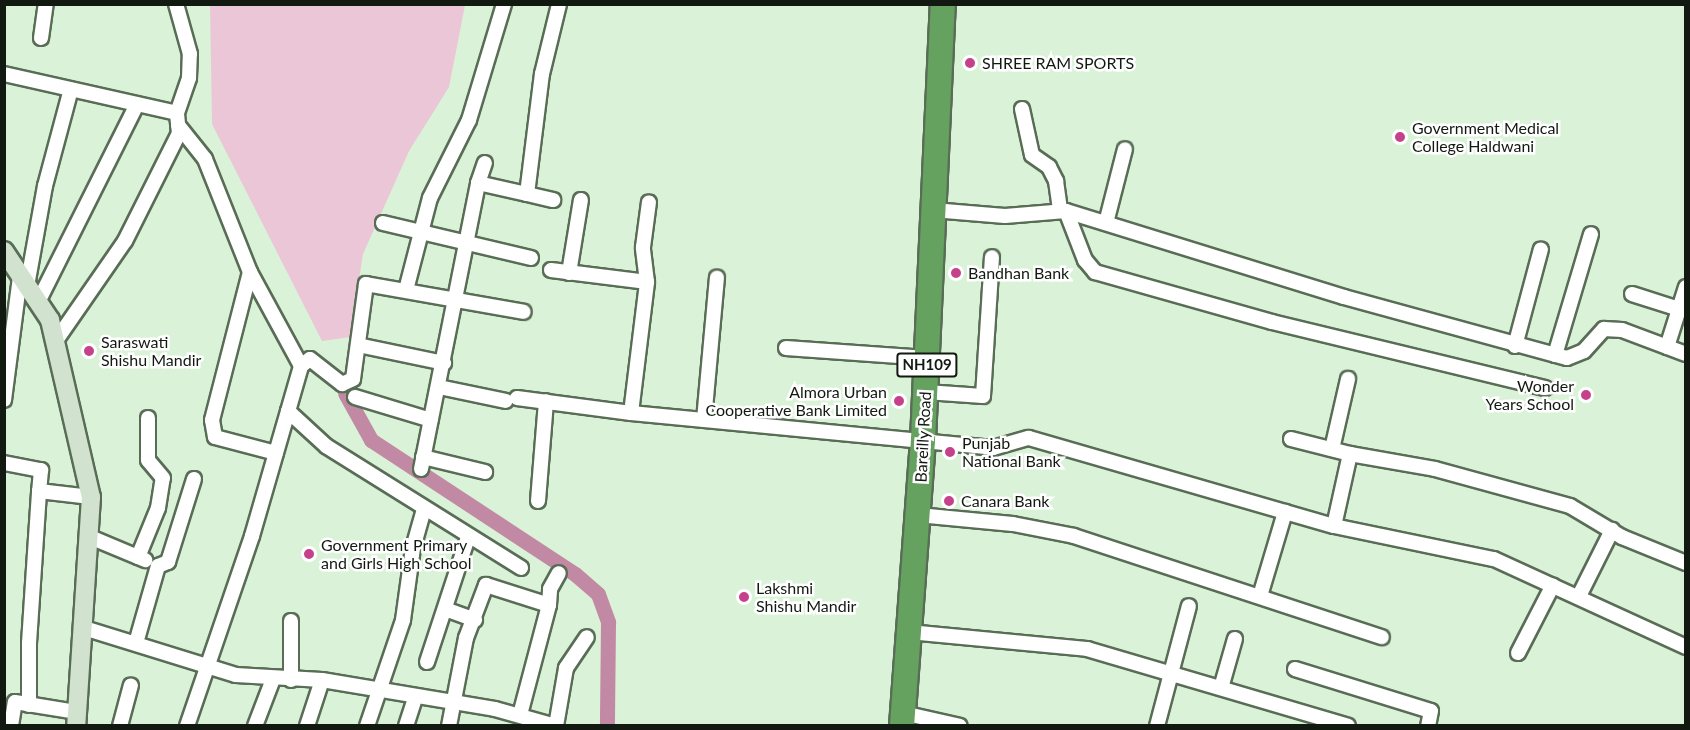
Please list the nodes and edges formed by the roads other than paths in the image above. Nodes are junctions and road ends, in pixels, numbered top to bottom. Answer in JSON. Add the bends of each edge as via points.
{"nodes":[{"id":1,"x":46,"y":4,"type":"edge"},
{"id":2,"x":177,"y":4,"type":"edge"},
{"id":3,"x":504,"y":4,"type":"edge"},
{"id":4,"x":560,"y":4,"type":"edge"},
{"id":5,"x":943,"y":4,"type":"edge"},
{"id":6,"x":41,"y":38,"type":"dead end"},
{"id":7,"x":4,"y":74,"type":"edge"},
{"id":8,"x":71,"y":89,"type":"junction"},
{"id":9,"x":137,"y":104,"type":"junction"},
{"id":10,"x":1022,"y":109,"type":"dead end"},
{"id":11,"x":177,"y":119,"type":"junction"},
{"id":12,"x":1125,"y":150,"type":"dead end"},
{"id":13,"x":485,"y":163,"type":"dead end"},
{"id":14,"x":478,"y":183,"type":"junction"},
{"id":15,"x":527,"y":195,"type":"junction"},
{"id":16,"x":553,"y":200,"type":"dead end"},
{"id":17,"x":581,"y":200,"type":"dead end"},
{"id":18,"x":649,"y":202,"type":"dead end"},
{"id":19,"x":933,"y":210,"type":"junction"},
{"id":20,"x":1063,"y":211,"type":"junction"},
{"id":21,"x":383,"y":223,"type":"dead end"},
{"id":22,"x":1106,"y":223,"type":"junction"},
{"id":23,"x":420,"y":232,"type":"junction"},
{"id":24,"x":1591,"y":234,"type":"dead end"},
{"id":25,"x":466,"y":242,"type":"junction"},
{"id":26,"x":1541,"y":249,"type":"dead end"},
{"id":27,"x":4,"y":251,"type":"edge"},
{"id":28,"x":992,"y":257,"type":"dead end"},
{"id":29,"x":531,"y":258,"type":"dead end"},
{"id":30,"x":551,"y":270,"type":"dead end"},
{"id":31,"x":250,"y":272,"type":"junction"},
{"id":32,"x":569,"y":273,"type":"junction"},
{"id":33,"x":717,"y":278,"type":"dead end"},
{"id":34,"x":24,"y":281,"type":"junction"},
{"id":35,"x":647,"y":282,"type":"junction"},
{"id":36,"x":1685,"y":288,"type":"edge"},
{"id":37,"x":405,"y":290,"type":"junction"},
{"id":38,"x":1632,"y":294,"type":"dead end"},
{"id":39,"x":455,"y":298,"type":"junction"},
{"id":40,"x":38,"y":302,"type":"junction"},
{"id":41,"x":1679,"y":309,"type":"junction"},
{"id":42,"x":524,"y":312,"type":"dead end"},
{"id":43,"x":55,"y":342,"type":"junction"},
{"id":44,"x":358,"y":345,"type":"junction"},
{"id":45,"x":1515,"y":346,"type":"junction"},
{"id":46,"x":1667,"y":347,"type":"junction"},
{"id":47,"x":786,"y":348,"type":"dead end"},
{"id":48,"x":1686,"y":354,"type":"edge"},
{"id":49,"x":1555,"y":355,"type":"junction"},
{"id":50,"x":927,"y":358,"type":"junction"},
{"id":51,"x":444,"y":363,"type":"junction"},
{"id":52,"x":301,"y":366,"type":"junction"},
{"id":53,"x":1348,"y":379,"type":"dead end"},
{"id":54,"x":439,"y":387,"type":"junction"},
{"id":55,"x":1545,"y":388,"type":"dead end"},
{"id":56,"x":926,"y":392,"type":"junction"},
{"id":57,"x":355,"y":397,"type":"dead end"},
{"id":58,"x":4,"y":400,"type":"edge"},
{"id":59,"x":546,"y":401,"type":"junction"},
{"id":60,"x":288,"y":411,"type":"junction"},
{"id":61,"x":631,"y":413,"type":"junction"},
{"id":62,"x":148,"y":418,"type":"dead end"},
{"id":63,"x":431,"y":420,"type":"junction"},
{"id":64,"x":704,"y":420,"type":"junction"},
{"id":65,"x":1292,"y":439,"type":"dead end"},
{"id":66,"x":923,"y":440,"type":"junction"},
{"id":67,"x":1332,"y":449,"type":"junction"},
{"id":68,"x":276,"y":453,"type":"junction"},
{"id":69,"x":1350,"y":454,"type":"junction"},
{"id":70,"x":4,"y":463,"type":"edge"},
{"id":71,"x":484,"y":472,"type":"dead end"},
{"id":72,"x":195,"y":479,"type":"dead end"},
{"id":73,"x":39,"y":491,"type":"junction"},
{"id":74,"x":90,"y":497,"type":"junction"},
{"id":75,"x":538,"y":501,"type":"dead end"},
{"id":76,"x":424,"y":509,"type":"junction"},
{"id":77,"x":1285,"y":512,"type":"junction"},
{"id":78,"x":918,"y":515,"type":"junction"},
{"id":79,"x":1334,"y":526,"type":"junction"},
{"id":80,"x":1612,"y":530,"type":"junction"},
{"id":81,"x":90,"y":537,"type":"junction"},
{"id":82,"x":468,"y":537,"type":"junction"},
{"id":83,"x":138,"y":557,"type":"junction"},
{"id":84,"x":1686,"y":563,"type":"edge"},
{"id":85,"x":158,"y":566,"type":"junction"},
{"id":86,"x":521,"y":568,"type":"dead end"},
{"id":87,"x":559,"y":573,"type":"dead end"},
{"id":88,"x":1553,"y":585,"type":"junction"},
{"id":89,"x":1260,"y":596,"type":"junction"},
{"id":90,"x":1579,"y":596,"type":"junction"},
{"id":91,"x":549,"y":605,"type":"junction"},
{"id":92,"x":1189,"y":606,"type":"dead end"},
{"id":93,"x":445,"y":609,"type":"junction"},
{"id":94,"x":475,"y":620,"type":"junction"},
{"id":95,"x":291,"y":621,"type":"dead end"},
{"id":96,"x":84,"y":628,"type":"junction"},
{"id":97,"x":908,"y":632,"type":"junction"},
{"id":98,"x":1382,"y":636,"type":"dead end"},
{"id":99,"x":586,"y":637,"type":"dead end"},
{"id":100,"x":1235,"y":639,"type":"dead end"},
{"id":101,"x":136,"y":643,"type":"junction"},
{"id":102,"x":1686,"y":647,"type":"edge"},
{"id":103,"x":1518,"y":653,"type":"dead end"},
{"id":104,"x":427,"y":662,"type":"dead end"},
{"id":105,"x":211,"y":665,"type":"junction"},
{"id":106,"x":1295,"y":669,"type":"dead end"},
{"id":107,"x":1171,"y":674,"type":"junction"},
{"id":108,"x":273,"y":679,"type":"junction"},
{"id":109,"x":291,"y":680,"type":"junction"},
{"id":110,"x":322,"y":680,"type":"junction"},
{"id":111,"x":131,"y":685,"type":"dead end"},
{"id":112,"x":1221,"y":688,"type":"junction"},
{"id":113,"x":377,"y":691,"type":"junction"},
{"id":114,"x":415,"y":698,"type":"junction"},
{"id":115,"x":454,"y":703,"type":"junction"},
{"id":116,"x":29,"y":705,"type":"junction"},
{"id":117,"x":495,"y":709,"type":"junction"},
{"id":118,"x":520,"y":715,"type":"junction"},
{"id":119,"x":76,"y":719,"type":"edge"},
{"id":120,"x":903,"y":719,"type":"edge"},
{"id":121,"x":11,"y":726,"type":"edge"},
{"id":122,"x":120,"y":726,"type":"edge"},
{"id":123,"x":186,"y":726,"type":"edge"},
{"id":124,"x":255,"y":726,"type":"edge"},
{"id":125,"x":307,"y":726,"type":"edge"},
{"id":126,"x":368,"y":726,"type":"edge"},
{"id":127,"x":406,"y":726,"type":"edge"},
{"id":128,"x":448,"y":726,"type":"edge"},
{"id":129,"x":508,"y":726,"type":"edge"},
{"id":130,"x":960,"y":726,"type":"edge"},
{"id":131,"x":1156,"y":726,"type":"edge"},
{"id":132,"x":1348,"y":726,"type":"edge"},
{"id":133,"x":1428,"y":726,"type":"edge"}],
"edges":[{"from":1,"to":6,"type":"street"},
{"from":2,"to":11,"type":"street","via":[[190,54],[189,78]]},
{"from":3,"to":23,"type":"street","via":[[469,120],[430,198]]},
{"from":4,"to":15,"type":"street","via":[[542,74]]},
{"from":5,"to":19,"type":"highway","name":"Bareilly Road","number":"NH109"},
{"from":7,"to":8,"type":"street"},
{"from":8,"to":9,"type":"street"},
{"from":8,"to":34,"type":"street"},
{"from":9,"to":11,"type":"street"},
{"from":9,"to":40,"type":"street"},
{"from":10,"to":20,"type":"street","via":[[1032,154],[1052,174]]},
{"from":11,"to":31,"type":"street","via":[[205,159]]},
{"from":11,"to":43,"type":"street","via":[[179,133],[125,241]]},
{"from":12,"to":22,"type":"street"},
{"from":13,"to":14,"type":"street"},
{"from":14,"to":15,"type":"street"},
{"from":14,"to":25,"type":"street"},
{"from":15,"to":16,"type":"street"},
{"from":17,"to":32,"type":"street"},
{"from":18,"to":35,"type":"street","via":[[643,247]]},
{"from":19,"to":20,"type":"street","via":[[1005,216]]},
{"from":19,"to":50,"type":"highway","name":"Bareilly Road","number":"NH109"},
{"from":20,"to":22,"type":"street"},
{"from":20,"to":55,"type":"street","via":[[1085,260],[1095,272],[1272,322]]},
{"from":21,"to":23,"type":"street"},
{"from":22,"to":45,"type":"street"},
{"from":23,"to":25,"type":"street"},
{"from":23,"to":37,"type":"street"},
{"from":24,"to":49,"type":"street"},
{"from":25,"to":29,"type":"street"},
{"from":25,"to":39,"type":"street"},
{"from":26,"to":45,"type":"street"},
{"from":27,"to":34,"type":"street"},
{"from":28,"to":56,"type":"street","via":[[983,396]]},
{"from":30,"to":32,"type":"street"},
{"from":31,"to":52,"type":"street"},
{"from":31,"to":68,"type":"street","via":[[212,420],[215,437]]},
{"from":32,"to":35,"type":"street"},
{"from":33,"to":64,"type":"street"},
{"from":34,"to":40,"type":"street"},
{"from":34,"to":58,"type":"street"},
{"from":35,"to":61,"type":"street"},
{"from":36,"to":41,"type":"street"},
{"from":37,"to":39,"type":"street"},
{"from":37,"to":44,"type":"street","via":[[366,284]]},
{"from":38,"to":41,"type":"street"},
{"from":39,"to":42,"type":"street"},
{"from":39,"to":51,"type":"street"},
{"from":40,"to":43,"type":"street","via":[[50,320]]},
{"from":41,"to":46,"type":"street"},
{"from":43,"to":74,"type":"street"},
{"from":44,"to":51,"type":"street"},
{"from":44,"to":52,"type":"street","via":[[353,379],[342,384],[310,359]]},
{"from":45,"to":49,"type":"street"},
{"from":46,"to":48,"type":"street"},
{"from":46,"to":49,"type":"street","via":[[1622,330],[1604,329],[1584,351],[1567,358]]},
{"from":47,"to":50,"type":"street"},
{"from":50,"to":56,"type":"highway","name":"Bareilly Road","number":"NH109"},
{"from":51,"to":54,"type":"street"},
{"from":52,"to":60,"type":"street"},
{"from":53,"to":67,"type":"street"},
{"from":54,"to":59,"type":"street"},
{"from":54,"to":63,"type":"street"},
{"from":56,"to":66,"type":"highway","name":"Bareilly Road","number":"NH109"},
{"from":57,"to":63,"type":"street"},
{"from":59,"to":61,"type":"street"},
{"from":59,"to":75,"type":"street"},
{"from":60,"to":68,"type":"street"},
{"from":60,"to":76,"type":"street","via":[[326,446]]},
{"from":61,"to":64,"type":"street"},
{"from":62,"to":83,"type":"street","via":[[148,460],[163,478],[158,508]]},
{"from":63,"to":71,"type":"street","via":[[422,463]]},
{"from":64,"to":66,"type":"street"},
{"from":65,"to":67,"type":"street"},
{"from":66,"to":77,"type":"street","via":[[999,448],[1029,438]]},
{"from":66,"to":78,"type":"highway","name":"Bareilly Road","number":"NH109"},
{"from":67,"to":69,"type":"street"},
{"from":68,"to":105,"type":"street"},
{"from":69,"to":79,"type":"street"},
{"from":69,"to":80,"type":"street","via":[[1435,469],[1570,506]]},
{"from":70,"to":73,"type":"street","via":[[40,470]]},
{"from":72,"to":85,"type":"street","via":[[168,562]]},
{"from":73,"to":74,"type":"street"},
{"from":73,"to":116,"type":"street"},
{"from":74,"to":81,"type":"street"},
{"from":76,"to":82,"type":"street"},
{"from":76,"to":113,"type":"street","via":[[413,548],[409,598]]},
{"from":77,"to":79,"type":"street"},
{"from":77,"to":89,"type":"street"},
{"from":78,"to":89,"type":"street","via":[[1013,524],[1074,536]]},
{"from":78,"to":97,"type":"highway","name":"Bareilly Road","number":"NH109"},
{"from":79,"to":88,"type":"street","via":[[1476,554]]},
{"from":80,"to":84,"type":"street"},
{"from":80,"to":90,"type":"street"},
{"from":81,"to":83,"type":"street"},
{"from":81,"to":96,"type":"street"},
{"from":82,"to":86,"type":"street"},
{"from":82,"to":93,"type":"street"},
{"from":83,"to":85,"type":"street"},
{"from":85,"to":101,"type":"street"},
{"from":87,"to":91,"type":"street","via":[[550,589]]},
{"from":88,"to":90,"type":"street"},
{"from":88,"to":103,"type":"street"},
{"from":89,"to":98,"type":"street"},
{"from":90,"to":102,"type":"street"},
{"from":91,"to":94,"type":"street","via":[[486,585]]},
{"from":91,"to":118,"type":"street"},
{"from":92,"to":107,"type":"street"},
{"from":93,"to":94,"type":"street"},
{"from":93,"to":104,"type":"street"},
{"from":94,"to":115,"type":"street","via":[[466,638]]},
{"from":95,"to":109,"type":"street"},
{"from":96,"to":101,"type":"street"},
{"from":96,"to":119,"type":"street"},
{"from":97,"to":107,"type":"street","via":[[1087,649]]},
{"from":97,"to":120,"type":"highway","name":"Bareilly Road","number":"NH109"},
{"from":99,"to":118,"type":"street","via":[[566,668],[556,726]]},
{"from":100,"to":112,"type":"street"},
{"from":101,"to":105,"type":"street"},
{"from":105,"to":108,"type":"street","via":[[236,675]]},
{"from":105,"to":123,"type":"street"},
{"from":106,"to":133,"type":"street","via":[[1431,711]]},
{"from":107,"to":112,"type":"street"},
{"from":107,"to":131,"type":"street"},
{"from":108,"to":109,"type":"street"},
{"from":108,"to":124,"type":"street"},
{"from":109,"to":110,"type":"street"},
{"from":110,"to":113,"type":"street"},
{"from":110,"to":125,"type":"street"},
{"from":111,"to":122,"type":"street"},
{"from":112,"to":132,"type":"street"},
{"from":113,"to":114,"type":"street"},
{"from":113,"to":126,"type":"street"},
{"from":114,"to":115,"type":"street"},
{"from":114,"to":127,"type":"street"},
{"from":115,"to":117,"type":"street"},
{"from":115,"to":128,"type":"street"},
{"from":116,"to":119,"type":"street"},
{"from":116,"to":121,"type":"street","via":[[15,702]]},
{"from":117,"to":118,"type":"street"},
{"from":117,"to":129,"type":"street","via":[[507,719]]},
{"from":120,"to":130,"type":"street"}]}
